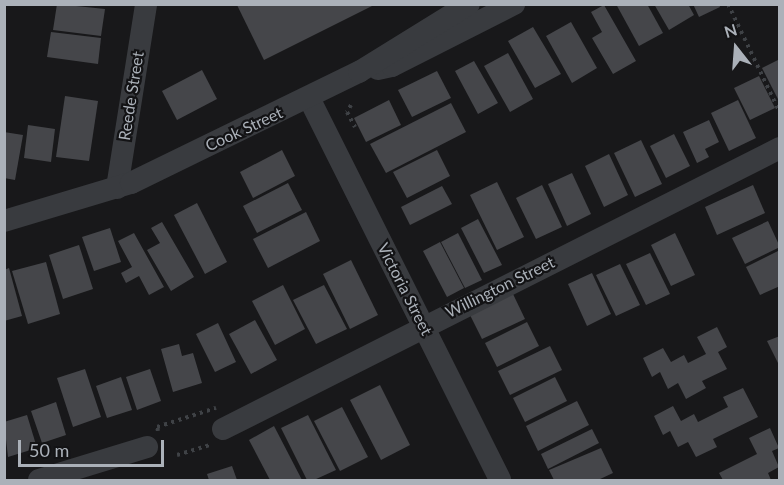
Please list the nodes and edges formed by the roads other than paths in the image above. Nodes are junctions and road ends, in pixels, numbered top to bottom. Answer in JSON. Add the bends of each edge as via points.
{"nodes":[{"id":1,"x":146,"y":4,"type":"edge"},
{"id":2,"x":469,"y":4,"type":"edge"},
{"id":3,"x":514,"y":4,"type":"edge"},
{"id":4,"x":359,"y":72,"type":"junction"},
{"id":5,"x":309,"y":98,"type":"junction"},
{"id":6,"x":778,"y":154,"type":"edge"},
{"id":7,"x":117,"y":188,"type":"junction"},
{"id":8,"x":4,"y":221,"type":"edge"},
{"id":9,"x":424,"y":325,"type":"junction"},
{"id":10,"x":219,"y":426,"type":"road end"},
{"id":11,"x":147,"y":447,"type":"dead end"},
{"id":12,"x":39,"y":480,"type":"edge"},
{"id":13,"x":500,"y":480,"type":"edge"}],
"edges":[{"from":1,"to":7,"type":"street","name":"Reede Street"},
{"from":2,"to":4,"type":"street","name":"Cook Street"},
{"from":3,"to":4,"type":"street","via":[[392,66]]},
{"from":4,"to":5,"type":"street","name":"Cook Street"},
{"from":5,"to":7,"type":"street","name":"Cook Street"},
{"from":5,"to":9,"type":"street","name":"Victoria Street"},
{"from":6,"to":9,"type":"street","name":"Willington Street"},
{"from":7,"to":8,"type":"street","name":"Cook Street"},
{"from":9,"to":10,"type":"street","name":"Willington Street","via":[[405,340]]},
{"from":9,"to":13,"type":"street","name":"Victoria Street"},
{"from":11,"to":12,"type":"street"}]}
